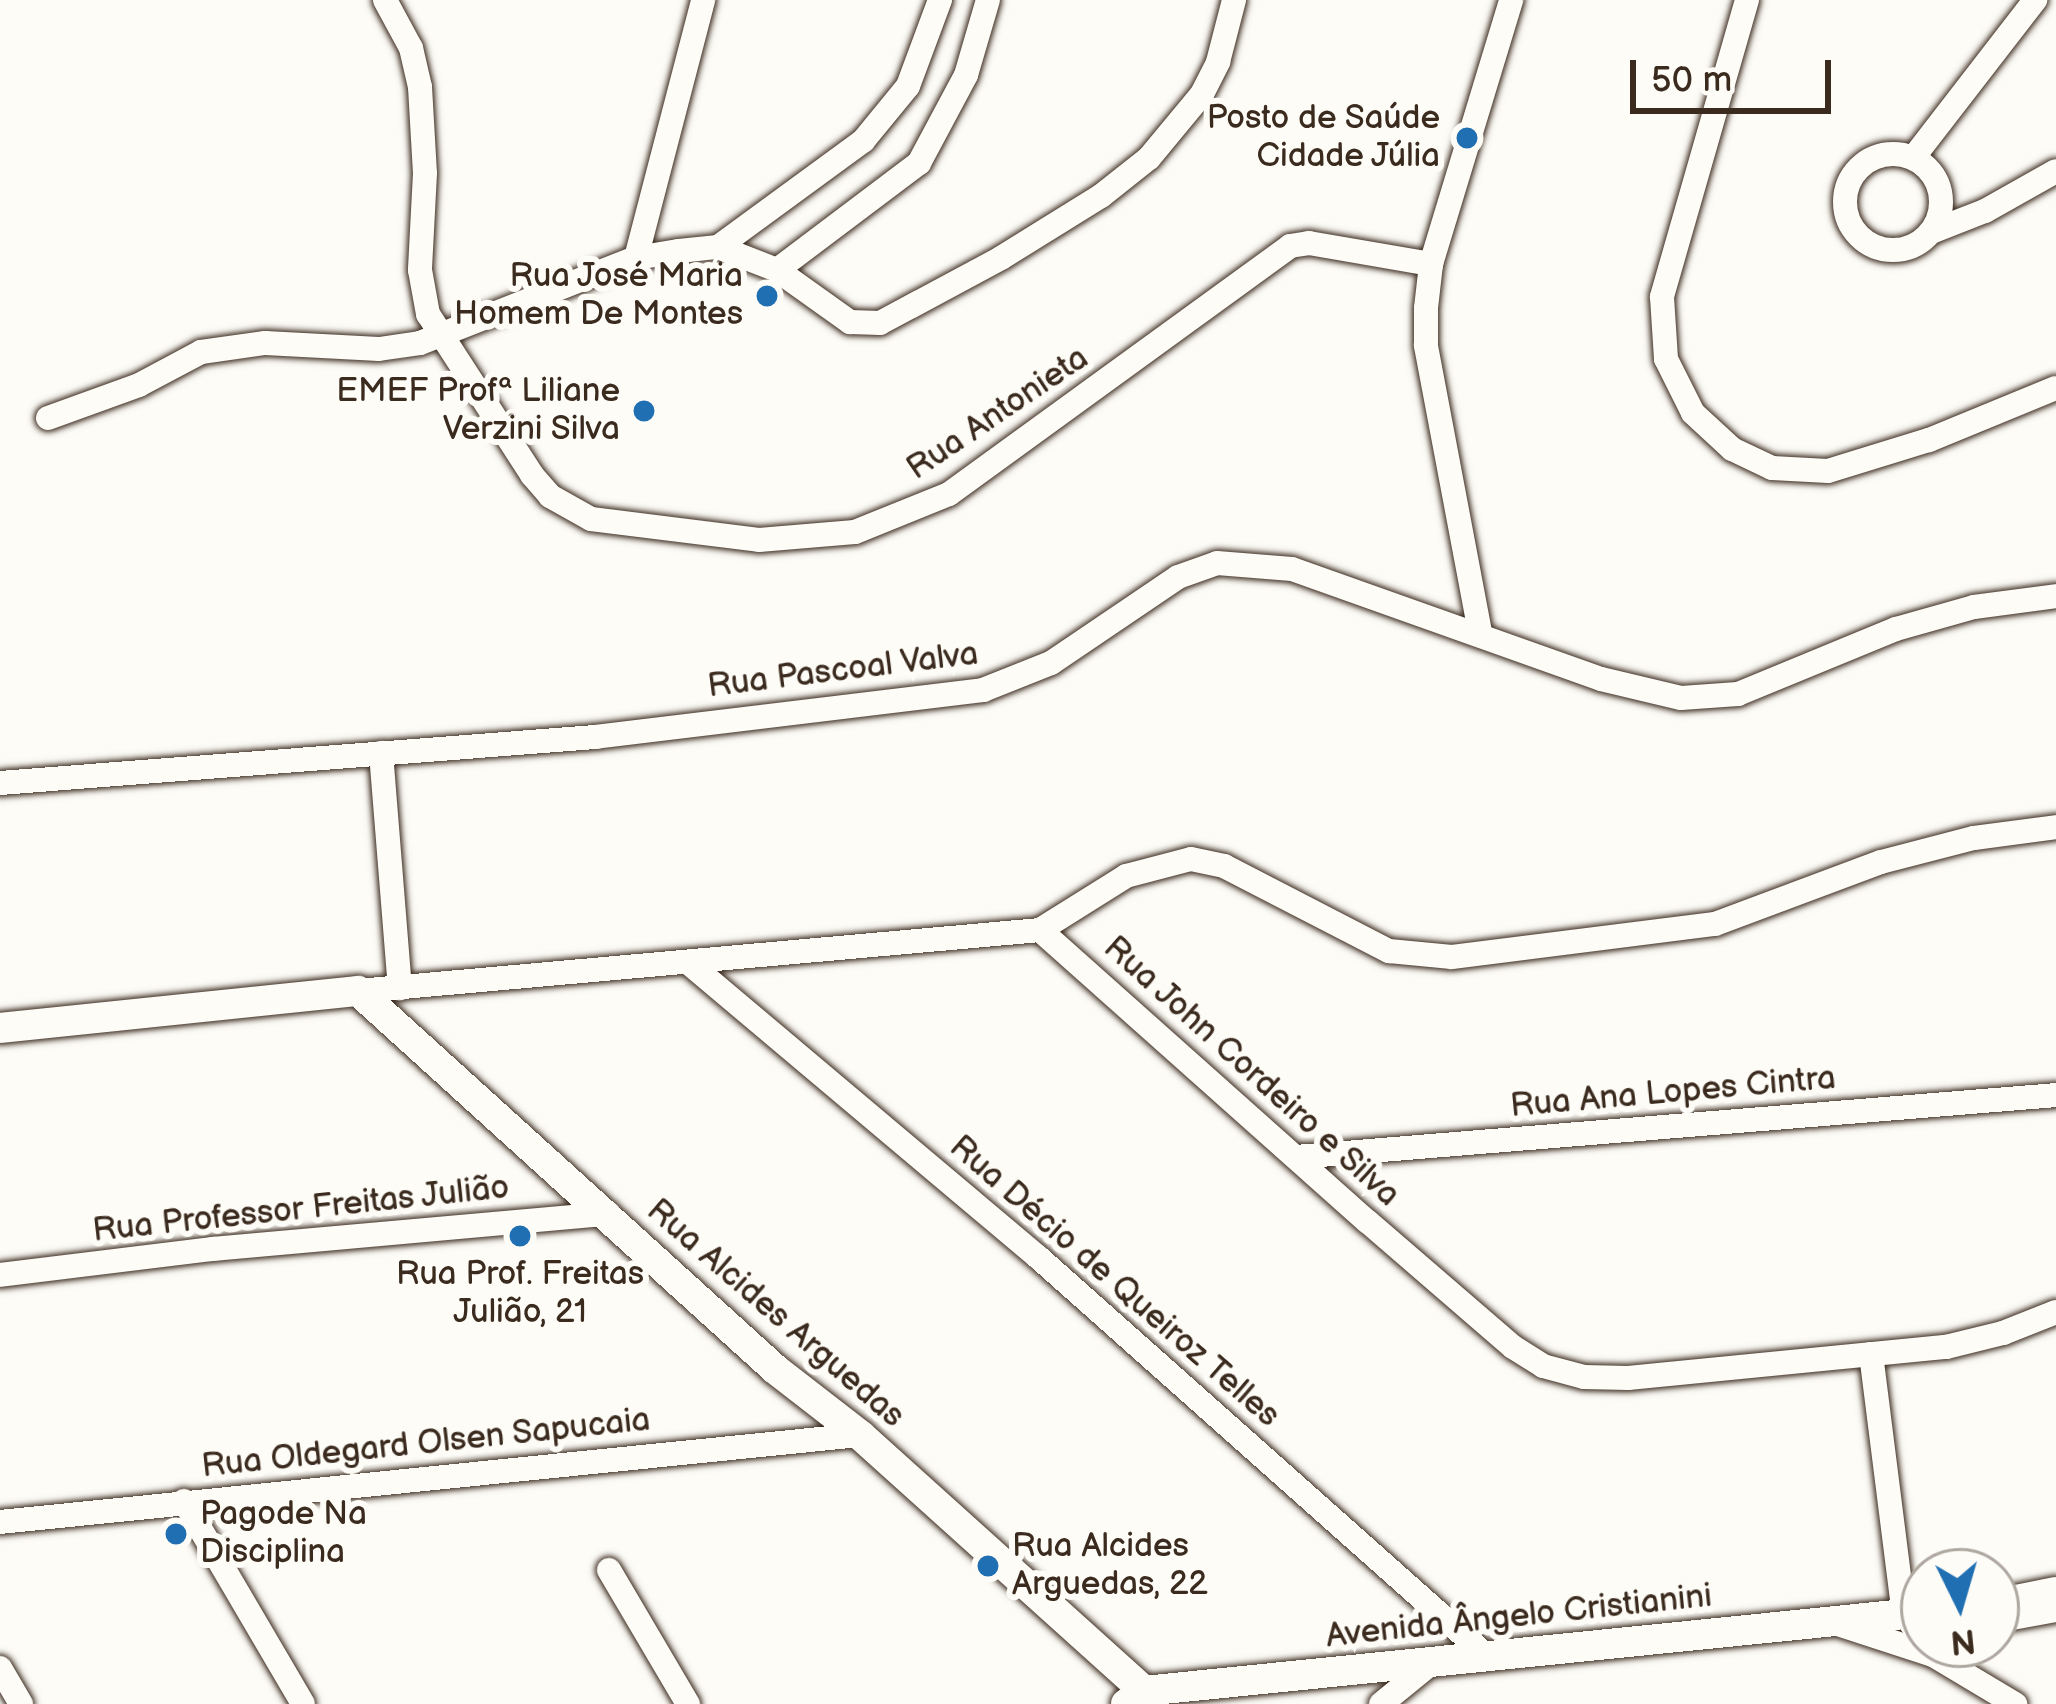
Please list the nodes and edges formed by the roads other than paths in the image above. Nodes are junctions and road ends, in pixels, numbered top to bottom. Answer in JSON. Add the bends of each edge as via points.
{"nodes":[{"id":1,"x":385,"y":0,"type":"edge"},
{"id":2,"x":703,"y":0,"type":"edge"},
{"id":3,"x":940,"y":0,"type":"edge"},
{"id":4,"x":988,"y":0,"type":"edge"},
{"id":5,"x":1234,"y":0,"type":"edge"},
{"id":6,"x":1511,"y":0,"type":"edge"},
{"id":7,"x":1747,"y":0,"type":"edge"},
{"id":8,"x":2035,"y":0,"type":"edge"},
{"id":9,"x":1913,"y":158,"type":"junction"},
{"id":10,"x":2056,"y":171,"type":"edge"},
{"id":11,"x":1931,"y":232,"type":"junction"},
{"id":12,"x":718,"y":247,"type":"junction"},
{"id":13,"x":636,"y":258,"type":"junction"},
{"id":14,"x":1431,"y":265,"type":"junction"},
{"id":15,"x":777,"y":270,"type":"junction"},
{"id":16,"x":439,"y":336,"type":"junction"},
{"id":17,"x":2056,"y":388,"type":"edge"},
{"id":18,"x":48,"y":418,"type":"dead end"},
{"id":19,"x":2056,"y":596,"type":"edge"},
{"id":20,"x":1480,"y":632,"type":"junction"},
{"id":21,"x":381,"y":753,"type":"junction"},
{"id":22,"x":0,"y":783,"type":"edge"},
{"id":23,"x":2056,"y":827,"type":"edge"},
{"id":24,"x":1040,"y":930,"type":"junction"},
{"id":25,"x":689,"y":964,"type":"junction"},
{"id":26,"x":400,"y":988,"type":"junction"},
{"id":27,"x":358,"y":992,"type":"junction"},
{"id":28,"x":0,"y":1028,"type":"edge"},
{"id":29,"x":2056,"y":1095,"type":"edge"},
{"id":30,"x":1296,"y":1157,"type":"junction"},
{"id":31,"x":608,"y":1214,"type":"junction"},
{"id":32,"x":0,"y":1275,"type":"edge"},
{"id":33,"x":2056,"y":1312,"type":"edge"},
{"id":34,"x":1871,"y":1354,"type":"junction"},
{"id":35,"x":860,"y":1435,"type":"junction"},
{"id":36,"x":184,"y":1501,"type":"junction"},
{"id":37,"x":0,"y":1522,"type":"edge"},
{"id":38,"x":1903,"y":1548,"type":"edge"},
{"id":39,"x":609,"y":1570,"type":"dead end"},
{"id":40,"x":2056,"y":1592,"type":"edge"},
{"id":41,"x":2020,"y":1599,"type":"edge"},
{"id":42,"x":2056,"y":1610,"type":"edge"},
{"id":43,"x":1900,"y":1614,"type":"edge"},
{"id":44,"x":2020,"y":1617,"type":"edge"},
{"id":45,"x":1828,"y":1621,"type":"junction"},
{"id":46,"x":1900,"y":1638,"type":"edge"},
{"id":47,"x":1490,"y":1658,"type":"junction"},
{"id":48,"x":1430,"y":1664,"type":"junction"},
{"id":49,"x":0,"y":1667,"type":"edge"},
{"id":50,"x":1964,"y":1668,"type":"edge"},
{"id":51,"x":1135,"y":1697,"type":"edge"},
{"id":52,"x":21,"y":1704,"type":"edge"},
{"id":53,"x":303,"y":1704,"type":"edge"},
{"id":54,"x":688,"y":1704,"type":"edge"},
{"id":55,"x":1382,"y":1704,"type":"edge"},
{"id":56,"x":2015,"y":1704,"type":"edge"}],
"edges":[{"from":1,"to":16,"type":"street","name":"Rua Antonieta","via":[[411,48],[420,87],[420,270]]},
{"from":2,"to":13,"type":"street"},
{"from":3,"to":12,"type":"street","via":[[908,86],[863,141]]},
{"from":4,"to":15,"type":"street","via":[[966,75],[919,163]]},
{"from":5,"to":15,"type":"street","via":[[1218,62],[1178,128],[1101,196],[1001,258],[905,313],[863,325]]},
{"from":6,"to":14,"type":"street"},
{"from":7,"to":17,"type":"street","via":[[1662,297],[1666,359],[1693,413],[1732,449],[1772,468],[1828,471]]},
{"from":8,"to":9,"type":"street"},
{"from":9,"to":11,"type":"street","via":[[1937,182],[1940,216]]},
{"from":9,"to":11,"type":"street","via":[[1885,154],[1859,167],[1845,191],[1847,220],[1864,242],[1891,251]]},
{"from":10,"to":11,"type":"street"},
{"from":12,"to":13,"type":"street"},
{"from":12,"to":15,"type":"street"},
{"from":13,"to":16,"type":"street"},
{"from":14,"to":16,"type":"street","name":"Rua Antonieta","via":[[1290,246],[950,494],[899,518],[812,539],[655,530],[571,511],[532,475]]},
{"from":14,"to":20,"type":"street","via":[[1426,345]]},
{"from":16,"to":18,"type":"street","via":[[379,349],[215,349]]},
{"from":19,"to":20,"type":"street","name":"Rua Pascoal Valva","via":[[1896,629],[1712,699],[1600,679]]},
{"from":20,"to":21,"type":"street","name":"Rua Pascoal Valva","via":[[1292,569],[1217,563],[1178,577],[1051,663],[983,690]]},
{"from":21,"to":22,"type":"street","name":"Rua Pascoal Valva"},
{"from":21,"to":26,"type":"street"},
{"from":23,"to":24,"type":"street","via":[[1881,862],[1714,924],[1451,957],[1390,951],[1224,866],[1191,859],[1126,876]]},
{"from":24,"to":25,"type":"street"},
{"from":24,"to":30,"type":"street","name":"Rua John Cordeiro e Silva"},
{"from":25,"to":26,"type":"street"},
{"from":25,"to":47,"type":"street","name":"Rua Décio de Queiroz Telles","via":[[1038,1256]]},
{"from":26,"to":27,"type":"street"},
{"from":27,"to":28,"type":"street"},
{"from":27,"to":31,"type":"street","name":"Rua Alcides Arguedas"},
{"from":29,"to":30,"type":"street","name":"Rua Ana Lopes Cintra"},
{"from":30,"to":34,"type":"street","name":"Rua John Cordeiro e Silva","via":[[1513,1347],[1564,1373],[1628,1378]]},
{"from":31,"to":32,"type":"street","name":"Rua Professor Freitas Julião"},
{"from":31,"to":35,"type":"street","name":"Rua Alcides Arguedas","via":[[775,1369]]},
{"from":33,"to":34,"type":"street","name":"Rua John Cordeiro e Silva","via":[[1946,1347]]},
{"from":34,"to":38,"type":"street"},
{"from":35,"to":36,"type":"street","name":"Rua Oldegard Olsen Sapucaia"},
{"from":35,"to":51,"type":"street","name":"Rua Alcides Arguedas"},
{"from":36,"to":37,"type":"street","name":"Rua Oldegard Olsen Sapucaia"},
{"from":36,"to":53,"type":"street"},
{"from":39,"to":54,"type":"street"},
{"from":40,"to":41,"type":"street"},
{"from":42,"to":44,"type":"street"},
{"from":43,"to":45,"type":"street","name":"Avenida Ângelo Cristianini"},
{"from":45,"to":46,"type":"street"},
{"from":45,"to":47,"type":"street","name":"Avenida Ângelo Cristianini"},
{"from":47,"to":48,"type":"street","name":"Avenida Ângelo Cristianini"},
{"from":48,"to":51,"type":"street","name":"Avenida Ângelo Cristianini"},
{"from":48,"to":55,"type":"street"},
{"from":49,"to":52,"type":"street"},
{"from":50,"to":56,"type":"street"}]}
